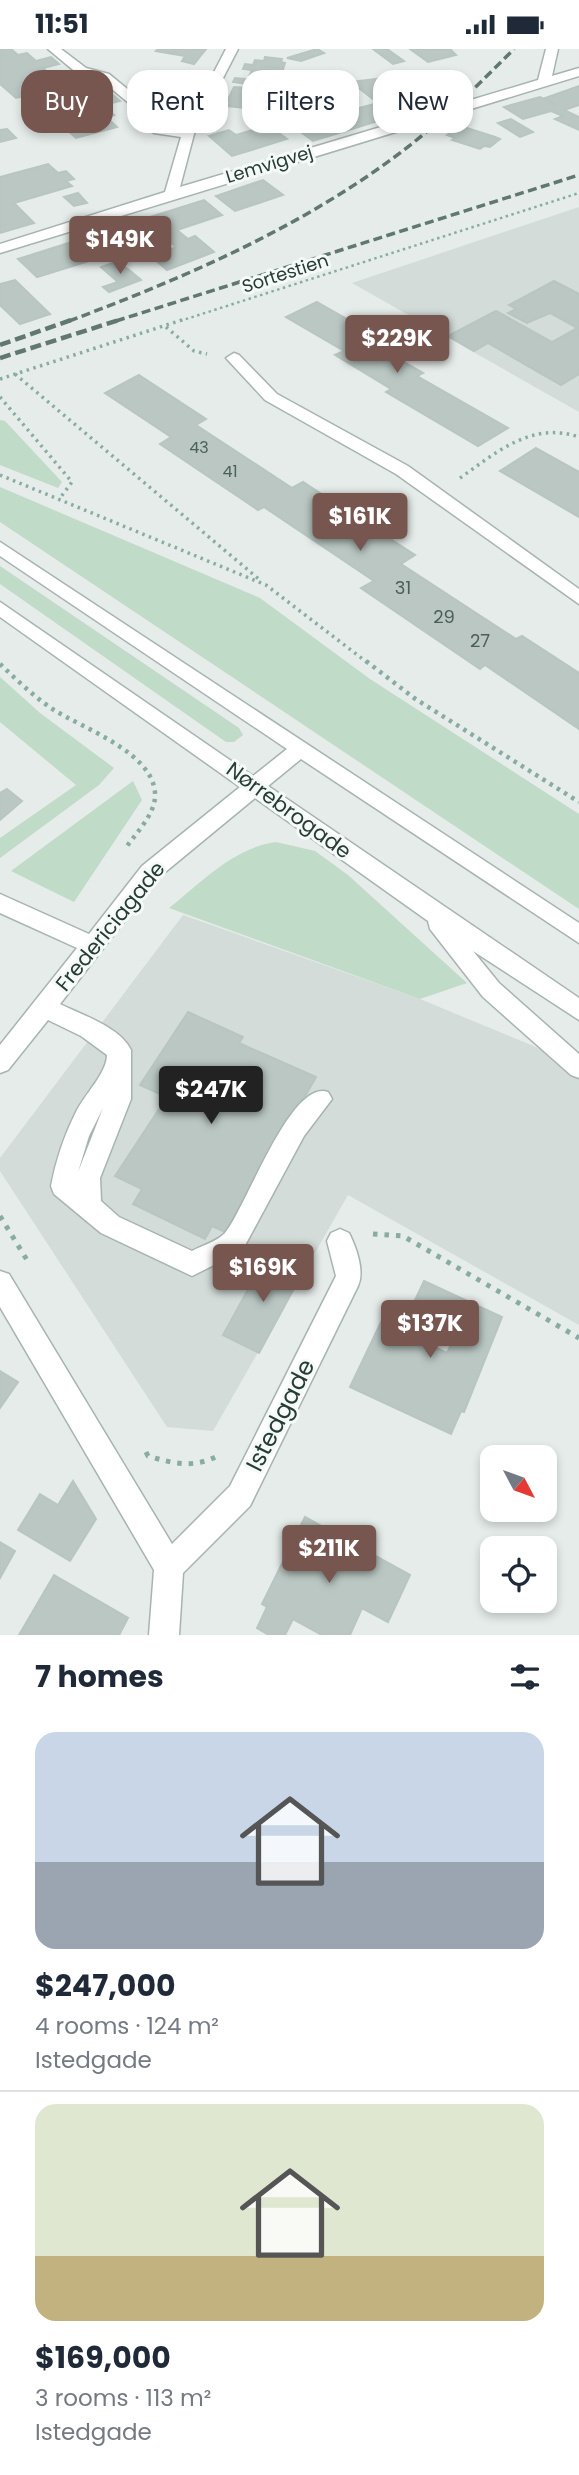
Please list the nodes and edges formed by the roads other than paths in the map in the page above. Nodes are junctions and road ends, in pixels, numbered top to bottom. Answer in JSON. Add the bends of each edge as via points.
{"nodes":[{"id":1,"x":54,"y":49,"type":"edge"},
{"id":2,"x":232,"y":49,"type":"edge"},
{"id":3,"x":552,"y":49,"type":"edge"},
{"id":4,"x":579,"y":72,"type":"edge"},
{"id":5,"x":544,"y":82,"type":"junction"},
{"id":6,"x":188,"y":134,"type":"junction"},
{"id":7,"x":171,"y":194,"type":"junction"},
{"id":8,"x":0,"y":249,"type":"edge"},
{"id":9,"x":234,"y":358,"type":"road end"},
{"id":10,"x":0,"y":548,"type":"edge"},
{"id":11,"x":579,"y":598,"type":"edge"},
{"id":12,"x":0,"y":608,"type":"edge"},
{"id":13,"x":299,"y":750,"type":"junction"},
{"id":14,"x":255,"y":786,"type":"junction"},
{"id":15,"x":0,"y":903,"type":"edge"},
{"id":16,"x":426,"y":908,"type":"junction"},
{"id":17,"x":579,"y":934,"type":"edge"},
{"id":18,"x":93,"y":946,"type":"junction"},
{"id":19,"x":44,"y":1007,"type":"junction"},
{"id":20,"x":579,"y":1010,"type":"edge"},
{"id":21,"x":0,"y":1063,"type":"edge"},
{"id":22,"x":579,"y":1068,"type":"edge"},
{"id":23,"x":320,"y":1099,"type":"dead end"},
{"id":24,"x":340,"y":1241,"type":"road end"},
{"id":25,"x":0,"y":1283,"type":"edge"},
{"id":26,"x":169,"y":1567,"type":"junction"},
{"id":27,"x":164,"y":1635,"type":"edge"}],
"edges":[{"from":1,"to":6,"type":"street","via":[[82,72],[104,77],[143,108],[140,119],[148,126]]},
{"from":2,"to":6,"type":"street"},
{"from":3,"to":5,"type":"street"},
{"from":4,"to":5,"type":"street","name":"Lemvigvej"},
{"from":5,"to":7,"type":"street","name":"Lemvigvej"},
{"from":6,"to":7,"type":"street"},
{"from":7,"to":8,"type":"street","name":"Lemvigvej"},
{"from":9,"to":11,"type":"street","via":[[271,397],[401,470]]},
{"from":10,"to":13,"type":"street"},
{"from":12,"to":14,"type":"street","name":"Nørrebrogade"},
{"from":13,"to":14,"type":"street","name":"Fredericiagade"},
{"from":13,"to":17,"type":"street"},
{"from":14,"to":16,"type":"street","name":"Nørrebrogade"},
{"from":14,"to":18,"type":"street","name":"Fredericiagade","via":[[150,872]]},
{"from":15,"to":18,"type":"street"},
{"from":16,"to":20,"type":"street","name":"Nørrebrogade"},
{"from":16,"to":22,"type":"street","via":[[491,990]]},
{"from":18,"to":19,"type":"street","name":"Fredericiagade"},
{"from":19,"to":21,"type":"street","name":"Fredericiagade"},
{"from":19,"to":23,"type":"street","via":[[120,1050],[119,1099],[88,1178],[88,1206],[110,1224],[192,1265],[233,1243],[295,1128]]},
{"from":24,"to":26,"type":"street","name":"Istedgade","via":[[349,1277],[240,1496]]},
{"from":25,"to":26,"type":"street"},
{"from":26,"to":27,"type":"street"}]}
